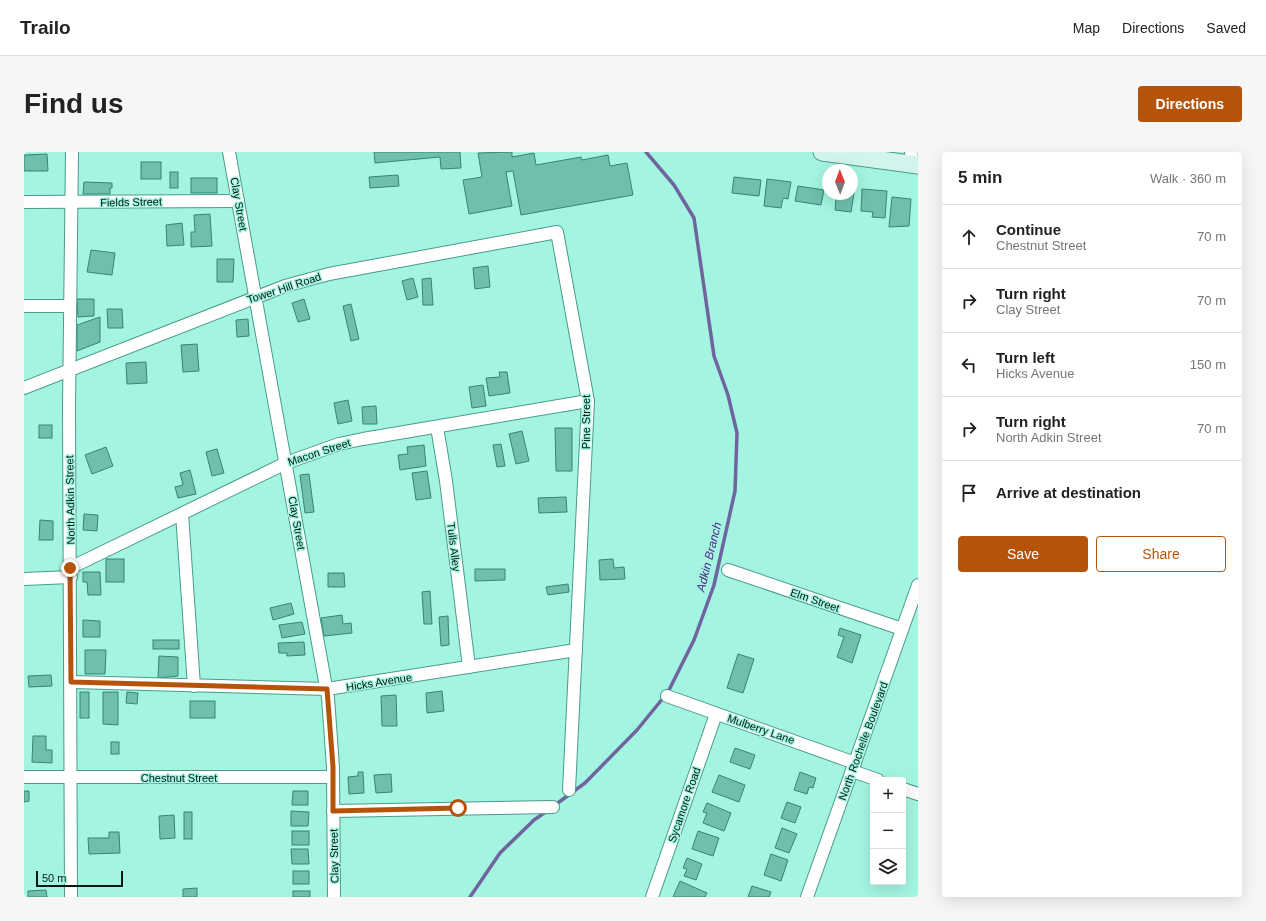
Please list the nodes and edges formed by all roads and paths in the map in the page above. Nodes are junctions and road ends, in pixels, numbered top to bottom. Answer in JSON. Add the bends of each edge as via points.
{"nodes":[{"id":1,"x":72,"y":152,"type":"edge"},
{"id":2,"x":229,"y":152,"type":"edge"},
{"id":3,"x":822,"y":152,"type":"edge"},
{"id":4,"x":914,"y":160,"type":"edge"},
{"id":5,"x":238,"y":201,"type":"junction"},
{"id":6,"x":24,"y":202,"type":"edge"},
{"id":7,"x":72,"y":203,"type":"junction"},
{"id":8,"x":557,"y":232,"type":"joint"},
{"id":9,"x":256,"y":297,"type":"junction"},
{"id":10,"x":24,"y":306,"type":"edge"},
{"id":11,"x":70,"y":306,"type":"junction"},
{"id":12,"x":69,"y":370,"type":"junction"},
{"id":13,"x":24,"y":388,"type":"edge"},
{"id":14,"x":588,"y":401,"type":"junction"},
{"id":15,"x":436,"y":427,"type":"junction"},
{"id":16,"x":286,"y":463,"type":"junction"},
{"id":17,"x":182,"y":514,"type":"junction"},
{"id":18,"x":728,"y":570,"type":"dead end"},
{"id":19,"x":70,"y":572,"type":"junction"},
{"id":20,"x":24,"y":579,"type":"edge"},
{"id":21,"x":918,"y":585,"type":"edge"},
{"id":22,"x":902,"y":630,"type":"junction"},
{"id":23,"x":576,"y":650,"type":"junction"},
{"id":24,"x":469,"y":667,"type":"junction"},
{"id":25,"x":71,"y":682,"type":"junction"},
{"id":26,"x":194,"y":686,"type":"junction"},
{"id":27,"x":327,"y":689,"type":"junction"},
{"id":28,"x":668,"y":696,"type":"dead end"},
{"id":29,"x":716,"y":714,"type":"junction"},
{"id":30,"x":854,"y":767,"type":"junction"},
{"id":31,"x":24,"y":777,"type":"edge"},
{"id":32,"x":333,"y":777,"type":"junction"},
{"id":33,"x":872,"y":777,"type":"edge"},
{"id":34,"x":72,"y":778,"type":"junction"},
{"id":35,"x":569,"y":790,"type":"dead end"},
{"id":36,"x":906,"y":790,"type":"edge"},
{"id":37,"x":918,"y":794,"type":"edge"},
{"id":38,"x":553,"y":807,"type":"dead end"},
{"id":39,"x":333,"y":811,"type":"junction"},
{"id":40,"x":71,"y":897,"type":"edge"},
{"id":41,"x":334,"y":897,"type":"edge"},
{"id":42,"x":652,"y":897,"type":"edge"},
{"id":43,"x":807,"y":897,"type":"edge"}],
"edges":[{"from":1,"to":7,"type":"street","name":"North Adkin Street"},
{"from":2,"to":5,"type":"street","name":"Clay Street"},
{"from":3,"to":4,"type":"street"},
{"from":5,"to":7,"type":"street","name":"Fields Street"},
{"from":5,"to":9,"type":"street","name":"Clay Street"},
{"from":6,"to":7,"type":"street","name":"Fields Street"},
{"from":7,"to":11,"type":"street","name":"North Adkin Street"},
{"from":8,"to":9,"type":"street","name":"Tower Hill Road","via":[[329,274]]},
{"from":8,"to":14,"type":"street","name":"Pine Street"},
{"from":9,"to":12,"type":"street","name":"Tower Hill Road"},
{"from":9,"to":16,"type":"street","name":"Clay Street"},
{"from":10,"to":11,"type":"street"},
{"from":11,"to":12,"type":"street","name":"North Adkin Street"},
{"from":12,"to":13,"type":"street","name":"Tower Hill Road"},
{"from":12,"to":19,"type":"street","name":"North Adkin Street"},
{"from":14,"to":15,"type":"street","name":"Macon Street"},
{"from":14,"to":23,"type":"street","name":"Pine Street"},
{"from":15,"to":16,"type":"street","name":"Macon Street","via":[[339,444]]},
{"from":15,"to":24,"type":"street","name":"Tulls Alley","via":[[446,481]]},
{"from":16,"to":17,"type":"street","name":"Macon Street"},
{"from":16,"to":27,"type":"street","name":"Clay Street"},
{"from":17,"to":19,"type":"street","name":"Macon Street"},
{"from":17,"to":26,"type":"street"},
{"from":18,"to":22,"type":"street","name":"Elm Street"},
{"from":19,"to":20,"type":"street","name":"Macon Street"},
{"from":19,"to":25,"type":"street","name":"North Adkin Street"},
{"from":21,"to":22,"type":"street","name":"North Rochelle Boulevard"},
{"from":22,"to":30,"type":"street","name":"North Rochelle Boulevard"},
{"from":23,"to":24,"type":"street","name":"Hicks Avenue"},
{"from":23,"to":35,"type":"street"},
{"from":24,"to":27,"type":"street","name":"Hicks Avenue"},
{"from":25,"to":26,"type":"street","name":"Hicks Avenue"},
{"from":25,"to":34,"type":"street","name":"North Adkin Street"},
{"from":26,"to":27,"type":"street","name":"Hicks Avenue"},
{"from":27,"to":32,"type":"street","name":"Clay Street"},
{"from":28,"to":29,"type":"street","name":"Mulberry Lane"},
{"from":29,"to":30,"type":"street","name":"Mulberry Lane"},
{"from":29,"to":42,"type":"street","name":"Sycamore Road"},
{"from":30,"to":33,"type":"street","name":"Mulberry Lane"},
{"from":30,"to":43,"type":"street","name":"North Rochelle Boulevard"},
{"from":31,"to":34,"type":"street","name":"Chestnut Street"},
{"from":32,"to":34,"type":"street","name":"Chestnut Street"},
{"from":32,"to":39,"type":"street","name":"Clay Street"},
{"from":34,"to":40,"type":"street","name":"North Adkin Street"},
{"from":36,"to":37,"type":"street"},
{"from":38,"to":39,"type":"street"},
{"from":39,"to":41,"type":"street","name":"Clay Street"}]}
